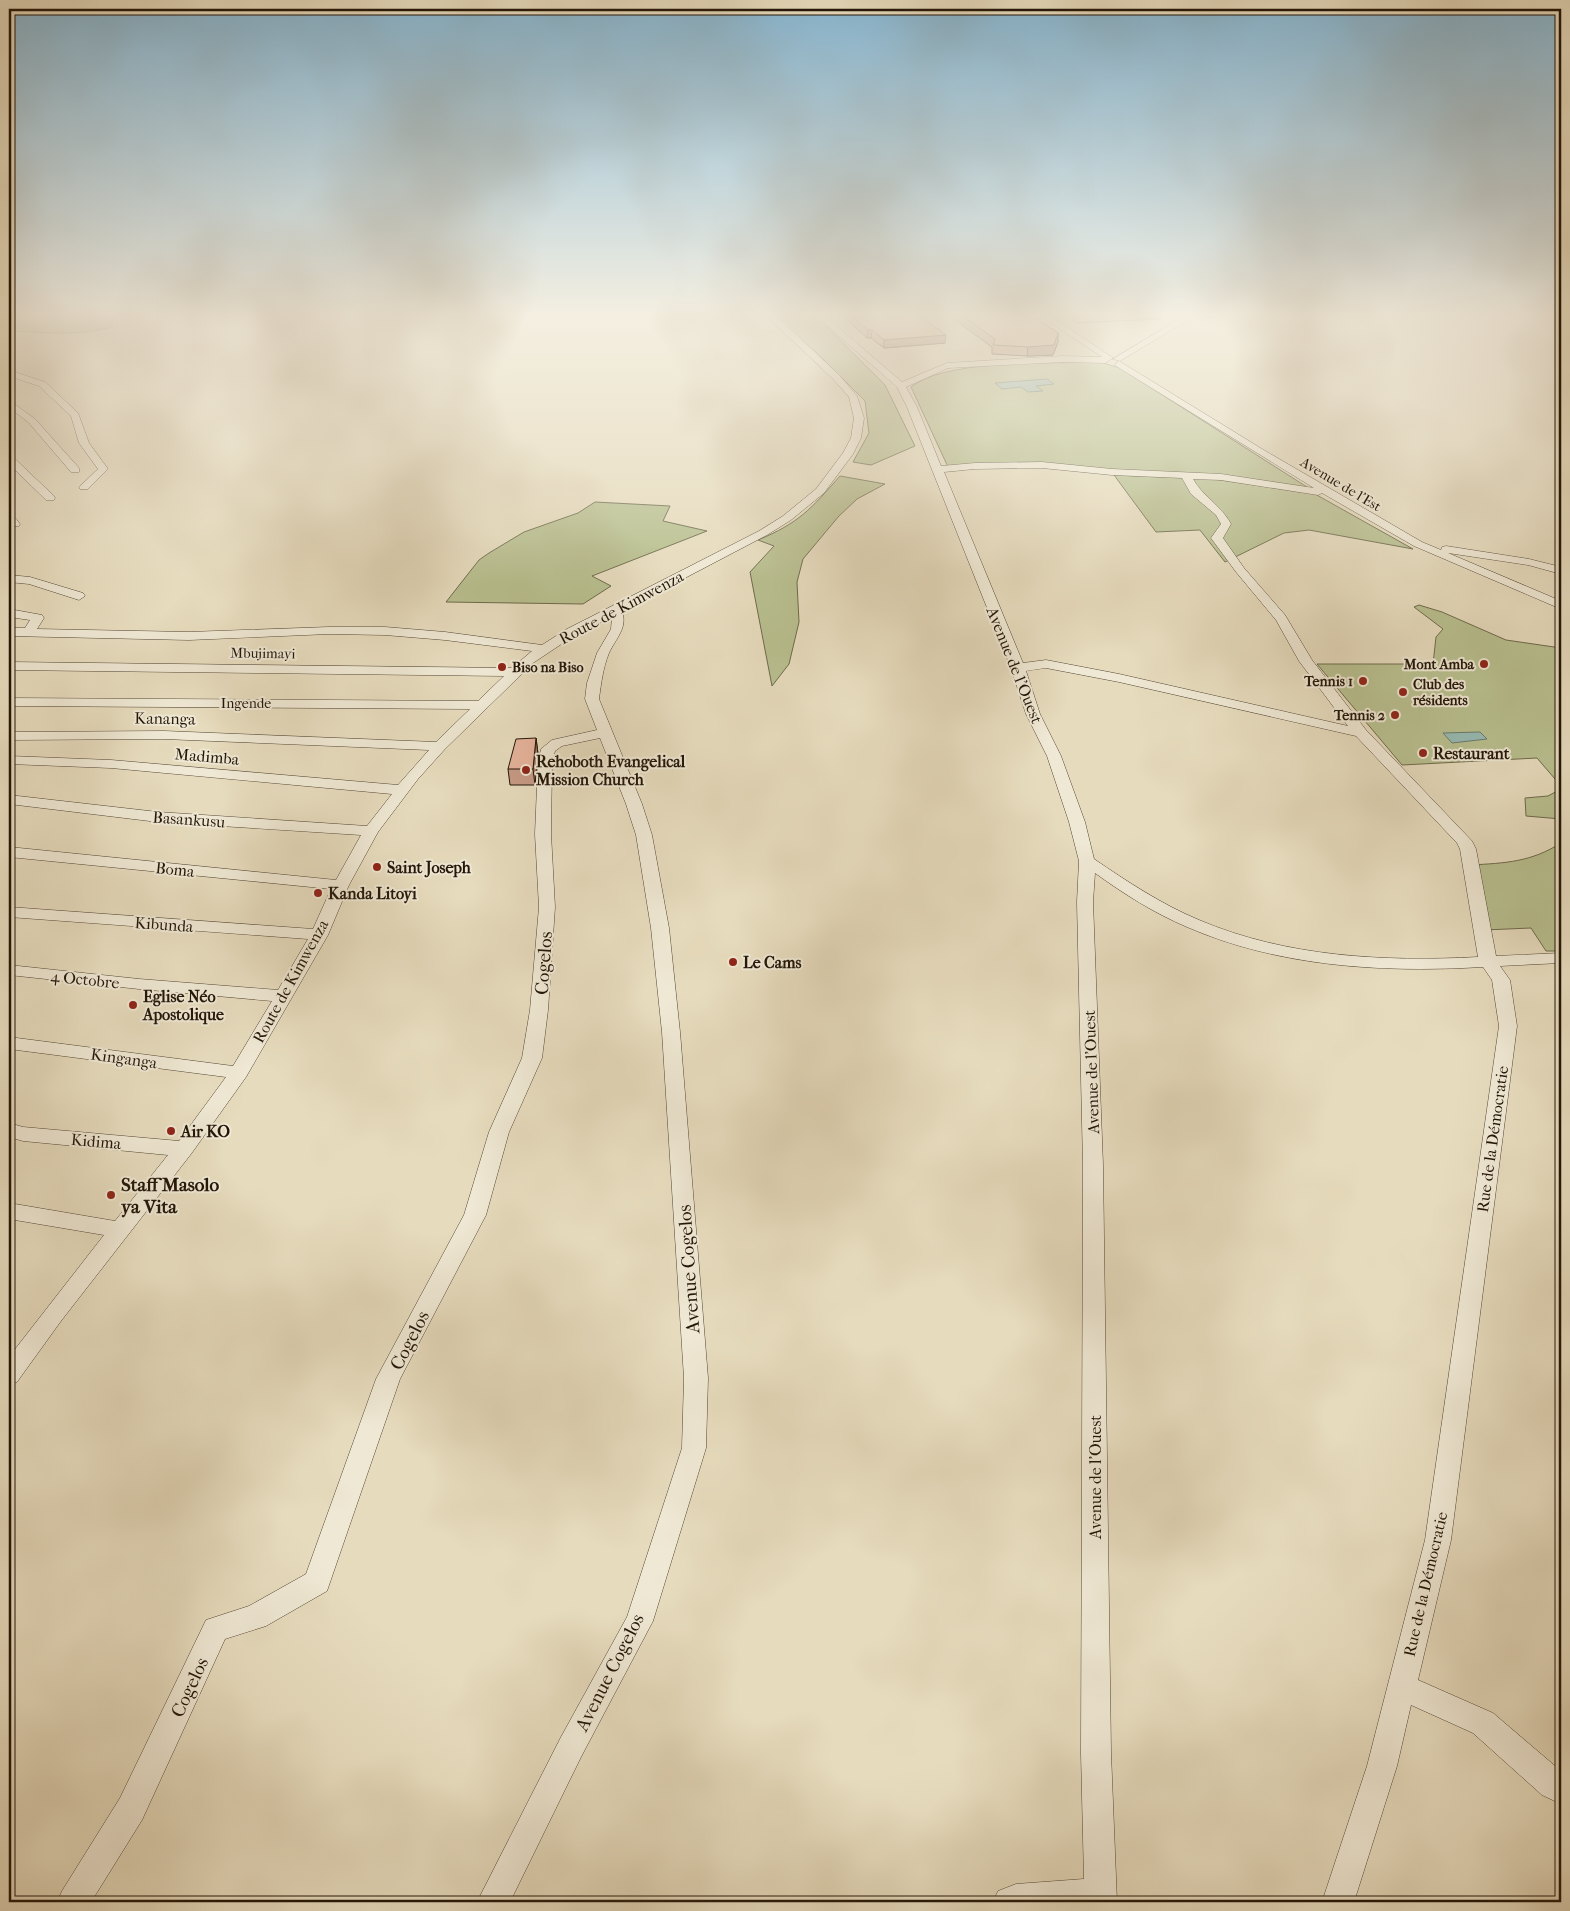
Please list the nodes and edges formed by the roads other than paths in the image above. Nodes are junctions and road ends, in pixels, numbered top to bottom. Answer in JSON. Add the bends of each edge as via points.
{"nodes":[{"id":1,"x":12,"y":404,"type":"edge"},
{"id":2,"x":63,"y":404,"type":"edge"},
{"id":3,"x":855,"y":404,"type":"edge"},
{"id":4,"x":911,"y":404,"type":"edge"},
{"id":5,"x":1184,"y":404,"type":"edge"},
{"id":6,"x":9,"y":459,"type":"edge"},
{"id":7,"x":75,"y":470,"type":"dead end"},
{"id":8,"x":936,"y":470,"type":"junction"},
{"id":9,"x":1185,"y":474,"type":"junction"},
{"id":10,"x":84,"y":487,"type":"dead end"},
{"id":11,"x":1331,"y":495,"type":"junction"},
{"id":12,"x":50,"y":498,"type":"dead end"},
{"id":13,"x":1418,"y":544,"type":"junction"},
{"id":14,"x":1561,"y":571,"type":"edge"},
{"id":15,"x":9,"y":579,"type":"edge"},
{"id":16,"x":78,"y":596,"type":"dead end"},
{"id":17,"x":1561,"y":605,"type":"edge"},
{"id":18,"x":615,"y":610,"type":"junction"},
{"id":19,"x":9,"y":613,"type":"edge"},
{"id":20,"x":9,"y":632,"type":"edge"},
{"id":21,"x":29,"y":632,"type":"junction"},
{"id":22,"x":543,"y":649,"type":"junction"},
{"id":23,"x":9,"y":666,"type":"edge"},
{"id":24,"x":1018,"y":668,"type":"junction"},
{"id":25,"x":516,"y":672,"type":"junction"},
{"id":26,"x":9,"y":702,"type":"edge"},
{"id":27,"x":483,"y":705,"type":"junction"},
{"id":28,"x":606,"y":732,"type":"junction"},
{"id":29,"x":1361,"y":733,"type":"junction"},
{"id":30,"x":9,"y":736,"type":"edge"},
{"id":31,"x":440,"y":746,"type":"junction"},
{"id":32,"x":9,"y":760,"type":"edge"},
{"id":33,"x":402,"y":790,"type":"junction"},
{"id":34,"x":9,"y":799,"type":"edge"},
{"id":35,"x":371,"y":831,"type":"junction"},
{"id":36,"x":9,"y":852,"type":"edge"},
{"id":37,"x":1087,"y":861,"type":"junction"},
{"id":38,"x":341,"y":885,"type":"junction"},
{"id":39,"x":9,"y":912,"type":"edge"},
{"id":40,"x":319,"y":935,"type":"junction"},
{"id":41,"x":1561,"y":958,"type":"edge"},
{"id":42,"x":1488,"y":960,"type":"junction"},
{"id":43,"x":9,"y":970,"type":"edge"},
{"id":44,"x":282,"y":996,"type":"junction"},
{"id":45,"x":9,"y":1043,"type":"edge"},
{"id":46,"x":239,"y":1073,"type":"junction"},
{"id":47,"x":9,"y":1130,"type":"edge"},
{"id":48,"x":184,"y":1149,"type":"junction"},
{"id":49,"x":9,"y":1211,"type":"edge"},
{"id":50,"x":119,"y":1230,"type":"junction"},
{"id":51,"x":9,"y":1375,"type":"edge"},
{"id":52,"x":1402,"y":1687,"type":"junction"},
{"id":53,"x":1561,"y":1789,"type":"edge"},
{"id":54,"x":1101,"y":1898,"type":"edge"},
{"id":55,"x":73,"y":1902,"type":"edge"},
{"id":56,"x":493,"y":1902,"type":"edge"},
{"id":57,"x":1009,"y":1902,"type":"edge"},
{"id":58,"x":1338,"y":1902,"type":"edge"}],
"edges":[{"from":1,"to":7,"type":"street","via":[[32,421]]},
{"from":2,"to":10,"type":"street","via":[[75,415],[84,442],[103,469]]},
{"from":3,"to":18,"type":"street","name":"Route de Kimwenza","via":[[859,418],[856,438],[833,476],[814,497],[762,533]]},
{"from":4,"to":8,"type":"street","name":"Avenue de l'Ouest"},
{"from":5,"to":11,"type":"street","name":"Avenue de l'Est"},
{"from":6,"to":12,"type":"street"},
{"from":8,"to":9,"type":"street","via":[[1037,465]]},
{"from":8,"to":24,"type":"street","name":"Avenue de l'Ouest"},
{"from":9,"to":11,"type":"street","via":[[1300,488]]},
{"from":9,"to":29,"type":"street","name":"Rue de la Démocratie","via":[[1195,492],[1220,512],[1226,524],[1217,538],[1281,618],[1306,661]]},
{"from":11,"to":13,"type":"street","name":"Avenue de l'Est"},
{"from":13,"to":14,"type":"street","via":[[1529,562]]},
{"from":13,"to":17,"type":"street","name":"Avenue de l'Est"},
{"from":15,"to":16,"type":"street","via":[[26,580]]},
{"from":18,"to":22,"type":"street","name":"Route de Kimwenza"},
{"from":18,"to":28,"type":"street","name":"Avenue Cogelos","via":[[617,629],[603,653],[592,698]]},
{"from":19,"to":21,"type":"street","via":[[38,618]]},
{"from":20,"to":21,"type":"street"},
{"from":21,"to":22,"type":"street","via":[[235,636],[385,631]]},
{"from":22,"to":25,"type":"street","name":"Route de Kimwenza"},
{"from":23,"to":25,"type":"street","name":"Mbujimayi"},
{"from":24,"to":29,"type":"street","via":[[1046,664]]},
{"from":24,"to":37,"type":"street","name":"Avenue de l'Ouest","via":[[1033,714],[1054,756]]},
{"from":25,"to":27,"type":"street","name":"Route de Kimwenza"},
{"from":26,"to":27,"type":"street","name":"Ingende"},
{"from":27,"to":31,"type":"street","name":"Route de Kimwenza"},
{"from":28,"to":55,"type":"street","name":"Cogelos","via":[[557,743],[548,749],[543,834],[547,907],[532,1058],[499,1132],[476,1215],[388,1379],[317,1582],[256,1617],[216,1630],[131,1809]]},
{"from":28,"to":56,"type":"street","name":"Avenue Cogelos","via":[[644,835],[660,928],[671,1032],[696,1378],[694,1448],[639,1621],[570,1747]]},
{"from":29,"to":42,"type":"street","name":"Rue de la Démocratie","via":[[1464,840]]},
{"from":30,"to":31,"type":"street","name":"Kananga","via":[[164,736]]},
{"from":31,"to":33,"type":"street","name":"Route de Kimwenza"},
{"from":32,"to":33,"type":"street","name":"Madimba","via":[[111,764]]},
{"from":33,"to":35,"type":"street","name":"Route de Kimwenza"},
{"from":34,"to":35,"type":"street","name":"Basankusu","via":[[158,817]]},
{"from":35,"to":38,"type":"street","name":"Route de Kimwenza"},
{"from":36,"to":38,"type":"street","name":"Boma"},
{"from":37,"to":42,"type":"street","via":[[1165,911],[1227,936],[1294,953],[1365,962],[1432,964]]},
{"from":37,"to":54,"type":"street","name":"Avenue de l'Ouest","via":[[1085,902],[1093,1165],[1096,1753]]},
{"from":38,"to":40,"type":"street","name":"Route de Kimwenza"},
{"from":39,"to":40,"type":"street","name":"Kibunda"},
{"from":40,"to":44,"type":"street","name":"Route de Kimwenza"},
{"from":41,"to":42,"type":"street"},
{"from":42,"to":52,"type":"street","name":"Rue de la Démocratie","via":[[1501,980],[1508,1026],[1438,1540]]},
{"from":43,"to":44,"type":"street","name":"4 Octobre"},
{"from":44,"to":46,"type":"street","name":"Route de Kimwenza"},
{"from":45,"to":46,"type":"street","name":"Kinganga"},
{"from":46,"to":48,"type":"street","name":"Route de Kimwenza"},
{"from":47,"to":48,"type":"street","name":"Kidima"},
{"from":48,"to":50,"type":"street","name":"Route de Kimwenza"},
{"from":49,"to":50,"type":"street"},
{"from":50,"to":51,"type":"street","name":"Route de Kimwenza"},
{"from":52,"to":53,"type":"street","via":[[1483,1723]]},
{"from":52,"to":58,"type":"street","name":"Rue de la Démocratie","via":[[1382,1766]]},
{"from":54,"to":57,"type":"street"}]}
